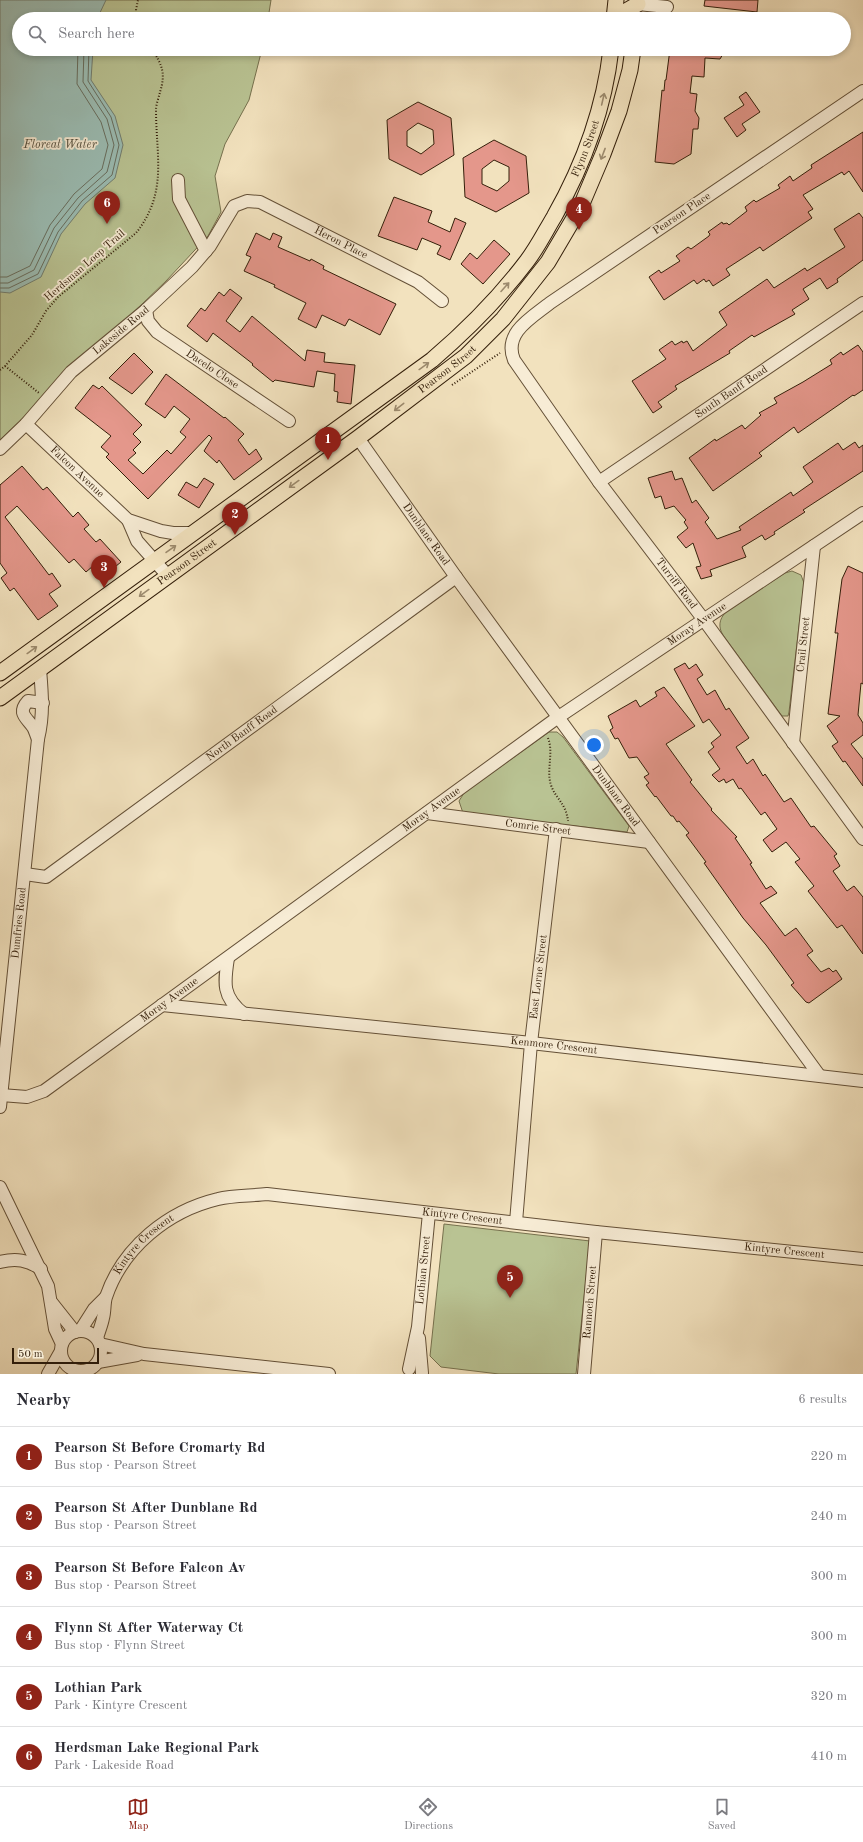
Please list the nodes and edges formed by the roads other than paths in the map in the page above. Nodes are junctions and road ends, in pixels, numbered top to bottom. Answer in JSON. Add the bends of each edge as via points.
{"nodes":[{"id":1,"x":616,"y":0,"type":"edge"},
{"id":2,"x":638,"y":2,"type":"edge"},
{"id":3,"x":667,"y":7,"type":"dead end"},
{"id":4,"x":615,"y":12,"type":"edge"},
{"id":5,"x":626,"y":12,"type":"edge"},
{"id":6,"x":637,"y":12,"type":"edge"},
{"id":7,"x":610,"y":56,"type":"edge"},
{"id":8,"x":632,"y":56,"type":"edge"},
{"id":9,"x":863,"y":91,"type":"edge"},
{"id":10,"x":178,"y":180,"type":"dead end"},
{"id":11,"x":234,"y":206,"type":"joint"},
{"id":12,"x":206,"y":251,"type":"junction"},
{"id":13,"x":442,"y":301,"type":"dead end"},
{"id":14,"x":863,"y":303,"type":"edge"},
{"id":15,"x":146,"y":310,"type":"junction"},
{"id":16,"x":479,"y":316,"type":"joint"},
{"id":17,"x":503,"y":319,"type":"joint"},
{"id":18,"x":511,"y":345,"type":"joint"},
{"id":19,"x":289,"y":421,"type":"dead end"},
{"id":20,"x":26,"y":424,"type":"junction"},
{"id":21,"x":358,"y":438,"type":"junction"},
{"id":22,"x":0,"y":449,"type":"edge"},
{"id":23,"x":599,"y":482,"type":"junction"},
{"id":24,"x":863,"y":513,"type":"edge"},
{"id":25,"x":128,"y":520,"type":"junction"},
{"id":26,"x":194,"y":533,"type":"junction"},
{"id":27,"x":814,"y":546,"type":"junction"},
{"id":28,"x":154,"y":561,"type":"junction"},
{"id":29,"x":168,"y":576,"type":"junction"},
{"id":30,"x":456,"y":577,"type":"junction"},
{"id":31,"x":704,"y":620,"type":"junction"},
{"id":32,"x":40,"y":669,"type":"junction"},
{"id":33,"x":0,"y":673,"type":"edge"},
{"id":34,"x":0,"y":698,"type":"edge"},
{"id":35,"x":43,"y":703,"type":"junction"},
{"id":36,"x":557,"y":718,"type":"junction"},
{"id":37,"x":38,"y":739,"type":"junction"},
{"id":38,"x":793,"y":743,"type":"junction"},
{"id":39,"x":428,"y":813,"type":"junction"},
{"id":40,"x":556,"y":829,"type":"junction"},
{"id":41,"x":863,"y":839,"type":"edge"},
{"id":42,"x":649,"y":842,"type":"junction"},
{"id":43,"x":25,"y":874,"type":"junction"},
{"id":44,"x":228,"y":958,"type":"junction"},
{"id":45,"x":162,"y":1005,"type":"junction"},
{"id":46,"x":244,"y":1014,"type":"junction"},
{"id":47,"x":531,"y":1043,"type":"junction"},
{"id":48,"x":819,"y":1075,"type":"junction"},
{"id":49,"x":863,"y":1081,"type":"edge"},
{"id":50,"x":1,"y":1101,"type":"edge"},
{"id":51,"x":0,"y":1187,"type":"edge"},
{"id":52,"x":429,"y":1213,"type":"junction"},
{"id":53,"x":516,"y":1222,"type":"junction"},
{"id":54,"x":596,"y":1232,"type":"junction"},
{"id":55,"x":863,"y":1259,"type":"edge"},
{"id":56,"x":0,"y":1262,"type":"edge"},
{"id":57,"x":41,"y":1269,"type":"junction"},
{"id":58,"x":105,"y":1298,"type":"junction"},
{"id":59,"x":51,"y":1302,"type":"junction"},
{"id":60,"x":418,"y":1327,"type":"junction"},
{"id":61,"x":78,"y":1331,"type":"junction"},
{"id":62,"x":98,"y":1341,"type":"junction"},
{"id":63,"x":62,"y":1348,"type":"junction"},
{"id":64,"x":144,"y":1354,"type":"junction"},
{"id":65,"x":96,"y":1367,"type":"edge"},
{"id":66,"x":73,"y":1372,"type":"edge"},
{"id":67,"x":405,"y":1372,"type":"edge"},
{"id":68,"x":423,"y":1373,"type":"edge"},
{"id":69,"x":48,"y":1374,"type":"edge"},
{"id":70,"x":329,"y":1374,"type":"edge"},
{"id":71,"x":584,"y":1374,"type":"edge"}],
"edges":[{"from":1,"to":4,"type":"main road"},
{"from":2,"to":3,"type":"street"},
{"from":2,"to":5,"type":"main road"},
{"from":2,"to":6,"type":"main road"},
{"from":16,"to":7,"type":"main road","name":"Flynn Street","one_way":true,"via":[[528,260],[572,183],[599,113],[608,78]]},
{"from":8,"to":17,"type":"main road","name":"Flynn Street","one_way":true,"via":[[619,111],[581,206],[548,262]]},
{"from":9,"to":18,"type":"street","name":"Pearson Place","via":[[550,303],[526,321],[513,337]]},
{"from":10,"to":12,"type":"street","via":[[179,199]]},
{"from":11,"to":12,"type":"street","name":"Lakeside Road"},
{"from":11,"to":13,"type":"street","name":"Heron Place","via":[[247,201],[260,202],[418,282]]},
{"from":12,"to":15,"type":"street","name":"Lakeside Road","via":[[192,268]]},
{"from":14,"to":23,"type":"street","name":"South Banff Road"},
{"from":15,"to":19,"type":"street","name":"Dacelo Close","via":[[148,321],[157,332]]},
{"from":15,"to":20,"type":"street","name":"Lakeside Road","via":[[71,372]]},
{"from":26,"to":16,"type":"main road","name":"Pearson Street","one_way":true,"via":[[432,360]]},
{"from":17,"to":21,"type":"main road","name":"Pearson Street","one_way":true,"via":[[466,356]]},
{"from":18,"to":23,"type":"street","name":"Turriff Road","via":[[514,360]]},
{"from":20,"to":22,"type":"street","name":"Lakeside Road"},
{"from":20,"to":25,"type":"street","name":"Falcon Avenue"},
{"from":21,"to":29,"type":"main road","name":"Pearson Street","one_way":true},
{"from":21,"to":30,"type":"street","name":"Dunblane Road"},
{"from":23,"to":31,"type":"street","name":"Turriff Road"},
{"from":24,"to":27,"type":"street","name":"Moray Avenue"},
{"from":25,"to":26,"type":"street","name":"Falcon Avenue","via":[[161,531]]},
{"from":25,"to":28,"type":"street","name":"Falcon Avenue","via":[[137,540]]},
{"from":28,"to":26,"type":"main road","name":"Pearson Street","one_way":true},
{"from":27,"to":31,"type":"street","name":"Moray Avenue"},
{"from":27,"to":38,"type":"street","name":"Crail Street"},
{"from":28,"to":29,"type":"street","name":"Falcon Avenue"},
{"from":33,"to":28,"type":"main road","name":"Pearson Street","one_way":true},
{"from":29,"to":32,"type":"main road","name":"Pearson Street","one_way":true},
{"from":30,"to":36,"type":"street","name":"Dunblane Road"},
{"from":30,"to":43,"type":"street","name":"North Banff Road","via":[[46,877]]},
{"from":31,"to":36,"type":"street","name":"Moray Avenue"},
{"from":31,"to":38,"type":"street","name":"Turriff Road"},
{"from":32,"to":34,"type":"main road","name":"Pearson Street"},
{"from":32,"to":35,"type":"street","name":"Dumfries Road"},
{"from":35,"to":37,"type":"street","name":"Dumfries Road"},
{"from":35,"to":37,"type":"street","via":[[28,702],[23,712]]},
{"from":36,"to":39,"type":"street","name":"Moray Avenue"},
{"from":36,"to":42,"type":"street","name":"Dunblane Road"},
{"from":37,"to":43,"type":"street","name":"Dumfries Road"},
{"from":38,"to":41,"type":"street","name":"Turriff Road"},
{"from":39,"to":40,"type":"street","name":"Comrie Street"},
{"from":39,"to":44,"type":"street","name":"Moray Avenue"},
{"from":40,"to":42,"type":"street","name":"Comrie Street"},
{"from":40,"to":47,"type":"street","name":"East Lorne Street"},
{"from":42,"to":48,"type":"street","name":"Dunblane Road"},
{"from":43,"to":50,"type":"street","name":"Dumfries Road"},
{"from":44,"to":45,"type":"street","name":"Moray Avenue"},
{"from":44,"to":46,"type":"street","via":[[225,978],[228,994],[232,1005]]},
{"from":45,"to":46,"type":"street","name":"Kenmore Crescent"},
{"from":45,"to":50,"type":"street","name":"Moray Avenue","via":[[44,1092]]},
{"from":46,"to":47,"type":"street","name":"Kenmore Crescent"},
{"from":47,"to":48,"type":"street","name":"Kenmore Crescent"},
{"from":47,"to":53,"type":"street","name":"East Lorne Street"},
{"from":48,"to":49,"type":"street","name":"Kenmore Crescent"},
{"from":51,"to":57,"type":"street"},
{"from":52,"to":53,"type":"street","name":"Kintyre Crescent"},
{"from":52,"to":58,"type":"street","name":"Kintyre Crescent","via":[[267,1194],[219,1198],[187,1208],[153,1230],[131,1251]]},
{"from":52,"to":60,"type":"street","name":"Lothian Street"},
{"from":53,"to":54,"type":"street","name":"Kintyre Crescent"},
{"from":54,"to":55,"type":"street","name":"Kintyre Crescent"},
{"from":54,"to":71,"type":"street","name":"Rannoch Street"},
{"from":56,"to":57,"type":"street","via":[[21,1260]]},
{"from":57,"to":59,"type":"street"},
{"from":58,"to":61,"type":"street","name":"Kintyre Crescent"},
{"from":58,"to":62,"type":"street","name":"Kintyre Crescent"},
{"from":59,"to":61,"type":"street"},
{"from":59,"to":63,"type":"street","via":[[55,1329]]},
{"from":60,"to":67,"type":"street","name":"Lothian Street"},
{"from":60,"to":68,"type":"street","name":"Lothian Street"},
{"from":61,"to":62,"type":"street","via":[[92,1334]]},
{"from":61,"to":63,"type":"street","via":[[65,1338]]},
{"from":62,"to":64,"type":"street"},
{"from":62,"to":65,"type":"street","via":[[101,1350]]},
{"from":63,"to":66,"type":"street","via":[[64,1361]]},
{"from":63,"to":69,"type":"street"},
{"from":64,"to":65,"type":"street"},
{"from":64,"to":70,"type":"street"},
{"from":65,"to":66,"type":"street"},
{"from":67,"to":68,"type":"street","via":[[418,1370]]}]}
